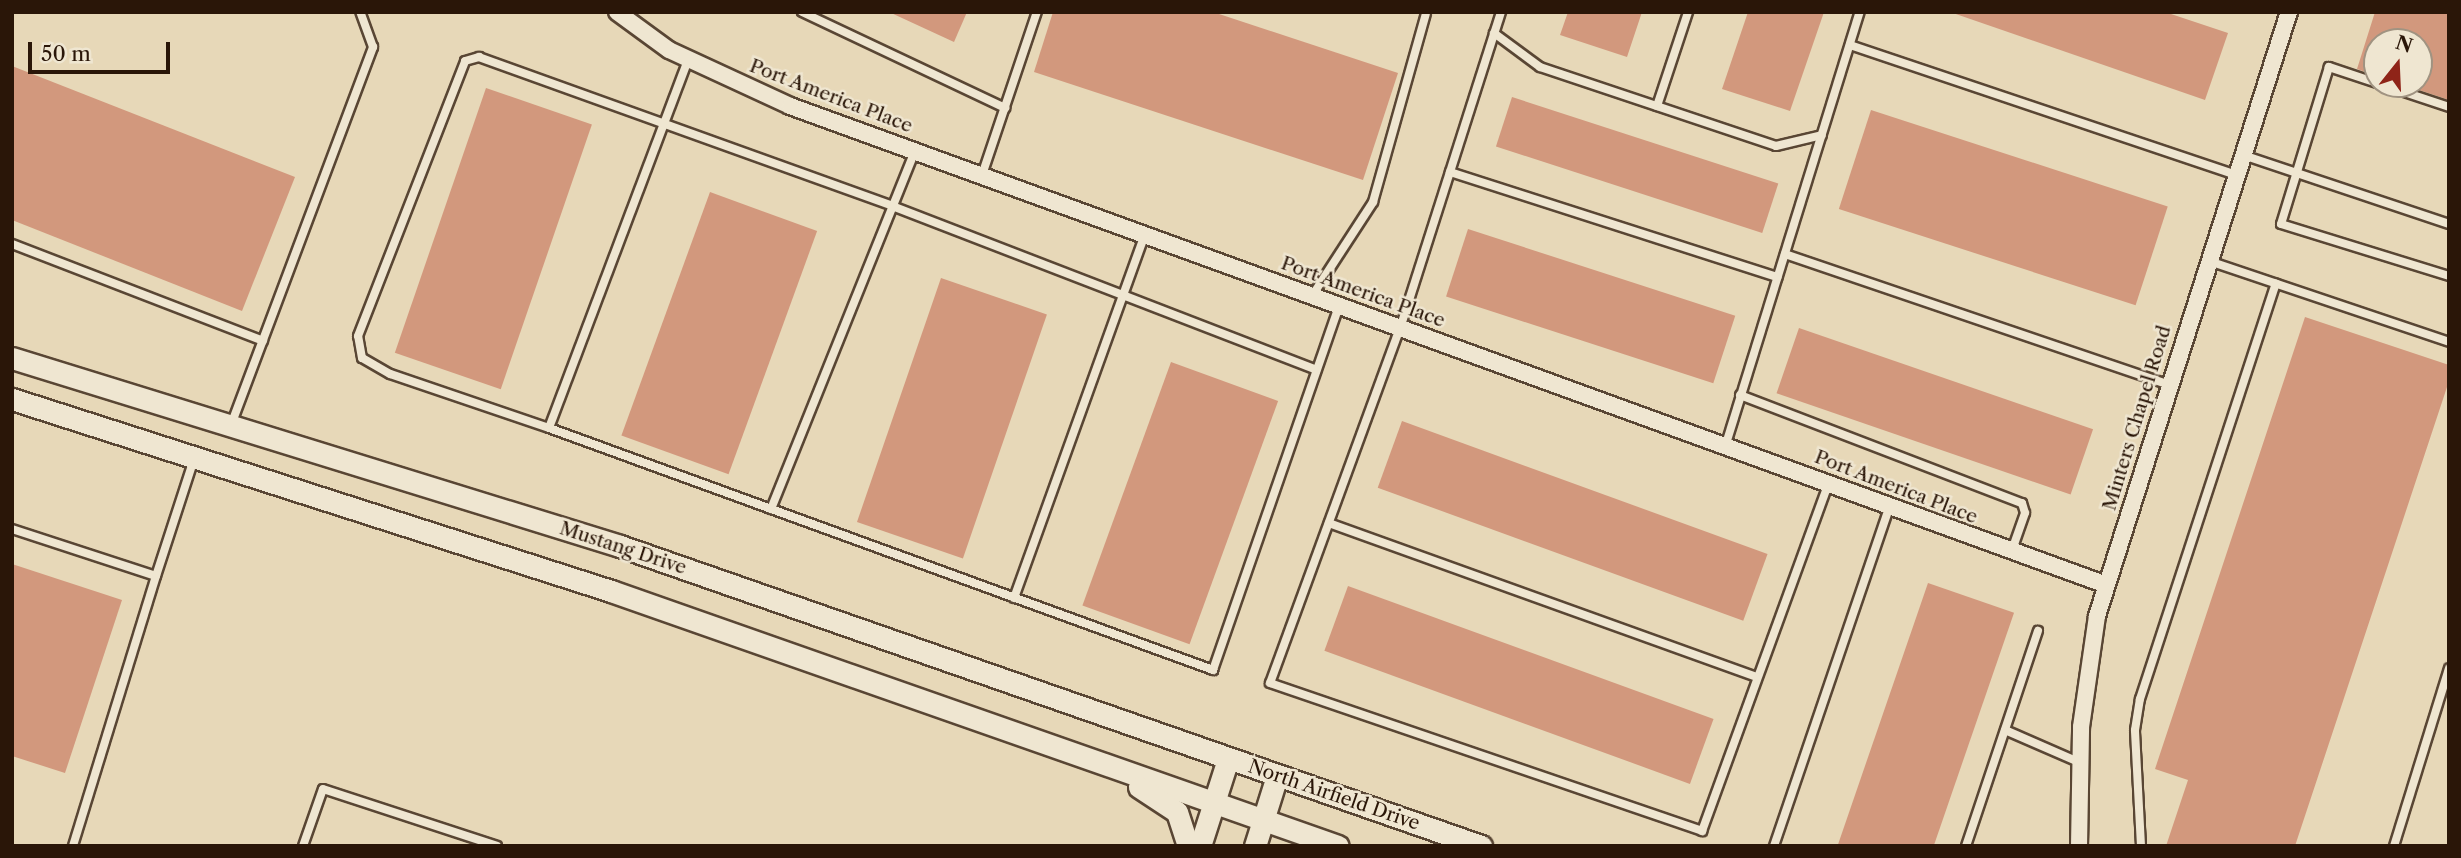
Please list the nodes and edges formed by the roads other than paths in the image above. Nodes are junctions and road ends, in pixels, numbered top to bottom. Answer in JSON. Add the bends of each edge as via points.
{"nodes":[{"id":1,"x":360,"y":12,"type":"edge"},
{"id":2,"x":617,"y":12,"type":"edge"},
{"id":3,"x":802,"y":12,"type":"edge"},
{"id":4,"x":1037,"y":12,"type":"edge"},
{"id":5,"x":1501,"y":12,"type":"edge"},
{"id":6,"x":1688,"y":12,"type":"edge"},
{"id":7,"x":1860,"y":12,"type":"edge"},
{"id":8,"x":2289,"y":12,"type":"edge"},
{"id":9,"x":1425,"y":13,"type":"edge"},
{"id":10,"x":1494,"y":33,"type":"junction"},
{"id":11,"x":1850,"y":45,"type":"junction"},
{"id":12,"x":688,"y":61,"type":"junction"},
{"id":13,"x":2363,"y":78,"type":"edge"},
{"id":14,"x":2422,"y":98,"type":"edge"},
{"id":15,"x":1657,"y":106,"type":"junction"},
{"id":16,"x":2449,"y":107,"type":"edge"},
{"id":17,"x":1004,"y":108,"type":"junction"},
{"id":18,"x":664,"y":125,"type":"junction"},
{"id":19,"x":1822,"y":135,"type":"junction"},
{"id":20,"x":915,"y":150,"type":"junction"},
{"id":21,"x":2243,"y":155,"type":"junction"},
{"id":22,"x":1450,"y":172,"type":"junction"},
{"id":23,"x":2294,"y":172,"type":"junction"},
{"id":24,"x":982,"y":174,"type":"junction"},
{"id":25,"x":2237,"y":175,"type":"junction"},
{"id":26,"x":892,"y":206,"type":"junction"},
{"id":27,"x":2449,"y":224,"type":"edge"},
{"id":28,"x":1145,"y":234,"type":"junction"},
{"id":29,"x":12,"y":244,"type":"edge"},
{"id":30,"x":1785,"y":254,"type":"junction"},
{"id":31,"x":2209,"y":261,"type":"junction"},
{"id":32,"x":2449,"y":276,"type":"edge"},
{"id":33,"x":1778,"y":277,"type":"junction"},
{"id":34,"x":2276,"y":284,"type":"junction"},
{"id":35,"x":1123,"y":295,"type":"junction"},
{"id":36,"x":1312,"y":296,"type":"junction"},
{"id":37,"x":1339,"y":306,"type":"junction"},
{"id":38,"x":1400,"y":328,"type":"junction"},
{"id":39,"x":263,"y":341,"type":"junction"},
{"id":40,"x":2449,"y":342,"type":"edge"},
{"id":41,"x":12,"y":358,"type":"edge"},
{"id":42,"x":1316,"y":370,"type":"junction"},
{"id":43,"x":2169,"y":385,"type":"junction"},
{"id":44,"x":1741,"y":396,"type":"junction"},
{"id":45,"x":12,"y":399,"type":"edge"},
{"id":46,"x":231,"y":425,"type":"junction"},
{"id":47,"x":550,"y":428,"type":"junction"},
{"id":48,"x":1725,"y":447,"type":"junction"},
{"id":49,"x":194,"y":457,"type":"junction"},
{"id":50,"x":1828,"y":484,"type":"junction"},
{"id":51,"x":1890,"y":506,"type":"junction"},
{"id":52,"x":771,"y":509,"type":"junction"},
{"id":53,"x":1329,"y":523,"type":"junction"},
{"id":54,"x":12,"y":529,"type":"edge"},
{"id":55,"x":2011,"y":553,"type":"junction"},
{"id":56,"x":156,"y":576,"type":"junction"},
{"id":57,"x":2107,"y":585,"type":"junction"},
{"id":58,"x":1014,"y":598,"type":"junction"},
{"id":59,"x":2038,"y":631,"type":"dead end"},
{"id":60,"x":2449,"y":668,"type":"edge"},
{"id":61,"x":1757,"y":677,"type":"junction"},
{"id":62,"x":966,"y":715,"type":"junction"},
{"id":63,"x":2005,"y":730,"type":"junction"},
{"id":64,"x":1228,"y":759,"type":"junction"},
{"id":65,"x":2081,"y":763,"type":"junction"},
{"id":66,"x":1277,"y":776,"type":"junction"},
{"id":67,"x":1215,"y":802,"type":"junction"},
{"id":68,"x":1264,"y":820,"type":"junction"},
{"id":69,"x":74,"y":846,"type":"edge"},
{"id":70,"x":303,"y":846,"type":"edge"},
{"id":71,"x":497,"y":846,"type":"edge"},
{"id":72,"x":1188,"y":846,"type":"edge"},
{"id":73,"x":1200,"y":846,"type":"edge"},
{"id":74,"x":1255,"y":846,"type":"edge"},
{"id":75,"x":1338,"y":846,"type":"edge"},
{"id":76,"x":1480,"y":846,"type":"edge"},
{"id":77,"x":1774,"y":846,"type":"edge"},
{"id":78,"x":1966,"y":846,"type":"edge"},
{"id":79,"x":2079,"y":846,"type":"edge"},
{"id":80,"x":2141,"y":846,"type":"edge"},
{"id":81,"x":2394,"y":846,"type":"edge"}],
"edges":[{"from":1,"to":39,"type":"lane","via":[[373,47]]},
{"from":2,"to":12,"type":"street","name":"Port America Place"},
{"from":3,"to":17,"type":"lane"},
{"from":4,"to":17,"type":"lane"},
{"from":5,"to":10,"type":"lane"},
{"from":6,"to":15,"type":"lane"},
{"from":7,"to":11,"type":"lane"},
{"from":8,"to":21,"type":"street","name":"Minters Chapel Road"},
{"from":9,"to":36,"type":"lane","via":[[1373,202]]},
{"from":10,"to":15,"type":"lane","via":[[1540,67]]},
{"from":10,"to":22,"type":"lane"},
{"from":11,"to":19,"type":"lane"},
{"from":11,"to":25,"type":"lane"},
{"from":12,"to":18,"type":"lane"},
{"from":12,"to":20,"type":"street","name":"Port America Place","via":[[790,106]]},
{"from":13,"to":23,"type":"lane","via":[[2329,67]]},
{"from":14,"to":16,"type":"lane"},
{"from":15,"to":19,"type":"lane","via":[[1776,146]]},
{"from":17,"to":24,"type":"lane"},
{"from":18,"to":26,"type":"lane"},
{"from":18,"to":47,"type":"lane"},
{"from":18,"to":47,"type":"lane","via":[[480,57],[465,61],[358,336],[362,358],[390,374]]},
{"from":19,"to":30,"type":"lane"},
{"from":20,"to":24,"type":"street","name":"Port America Place"},
{"from":20,"to":26,"type":"lane"},
{"from":21,"to":23,"type":"lane"},
{"from":21,"to":25,"type":"street","name":"Minters Chapel Road"},
{"from":22,"to":33,"type":"lane"},
{"from":22,"to":38,"type":"lane"},
{"from":23,"to":27,"type":"lane"},
{"from":23,"to":32,"type":"lane","via":[[2281,224]]},
{"from":24,"to":28,"type":"street","name":"Port America Place"},
{"from":25,"to":31,"type":"street","name":"Minters Chapel Road"},
{"from":26,"to":35,"type":"lane"},
{"from":26,"to":52,"type":"lane"},
{"from":28,"to":35,"type":"lane"},
{"from":28,"to":36,"type":"street","name":"Port America Place"},
{"from":29,"to":39,"type":"lane"},
{"from":30,"to":33,"type":"lane"},
{"from":30,"to":43,"type":"lane"},
{"from":31,"to":34,"type":"lane"},
{"from":31,"to":43,"type":"street","name":"Minters Chapel Road"},
{"from":33,"to":44,"type":"lane"},
{"from":34,"to":40,"type":"lane"},
{"from":34,"to":80,"type":"lane","via":[[2140,699],[2135,730]]},
{"from":35,"to":42,"type":"lane"},
{"from":35,"to":58,"type":"lane"},
{"from":36,"to":37,"type":"street","name":"Port America Place"},
{"from":37,"to":38,"type":"street","name":"Port America Place"},
{"from":37,"to":42,"type":"lane"},
{"from":38,"to":48,"type":"street","name":"Port America Place"},
{"from":38,"to":53,"type":"lane"},
{"from":39,"to":46,"type":"lane"},
{"from":41,"to":46,"type":"main road","name":"Mustang Drive"},
{"from":42,"to":58,"type":"lane","via":[[1213,670]]},
{"from":43,"to":57,"type":"street","name":"Minters Chapel Road"},
{"from":44,"to":48,"type":"lane"},
{"from":44,"to":55,"type":"lane","via":[[2022,502],[2025,513]]},
{"from":45,"to":49,"type":"main road"},
{"from":46,"to":64,"type":"main road","name":"Mustang Drive","via":[[620,546]]},
{"from":47,"to":52,"type":"lane"},
{"from":48,"to":50,"type":"street","name":"Port America Place"},
{"from":49,"to":56,"type":"lane"},
{"from":49,"to":62,"type":"main road","via":[[611,591]]},
{"from":50,"to":51,"type":"street","name":"Port America Place"},
{"from":50,"to":61,"type":"lane"},
{"from":51,"to":55,"type":"street","name":"Port America Place"},
{"from":51,"to":77,"type":"lane"},
{"from":52,"to":58,"type":"lane"},
{"from":53,"to":61,"type":"lane"},
{"from":53,"to":61,"type":"lane","via":[[1270,683],[1702,831]]},
{"from":54,"to":56,"type":"lane"},
{"from":55,"to":57,"type":"street","name":"Port America Place"},
{"from":56,"to":69,"type":"lane"},
{"from":57,"to":65,"type":"street","name":"Minters Chapel Road","via":[[2085,683]]},
{"from":59,"to":63,"type":"lane"},
{"from":60,"to":81,"type":"lane"},
{"from":62,"to":67,"type":"main road"},
{"from":62,"to":72,"type":"main road","via":[[1158,795],[1177,811]]},
{"from":63,"to":65,"type":"lane"},
{"from":63,"to":78,"type":"lane"},
{"from":64,"to":66,"type":"main road","name":"North Airfield Drive"},
{"from":64,"to":67,"type":"main road"},
{"from":65,"to":79,"type":"street","name":"Minters Chapel Road"},
{"from":66,"to":68,"type":"main road"},
{"from":66,"to":76,"type":"main road","name":"North Airfield Drive"},
{"from":67,"to":68,"type":"main road"},
{"from":67,"to":73,"type":"main road"},
{"from":68,"to":74,"type":"main road"},
{"from":68,"to":75,"type":"main road"},
{"from":70,"to":71,"type":"lane","via":[[323,789]]}]}
